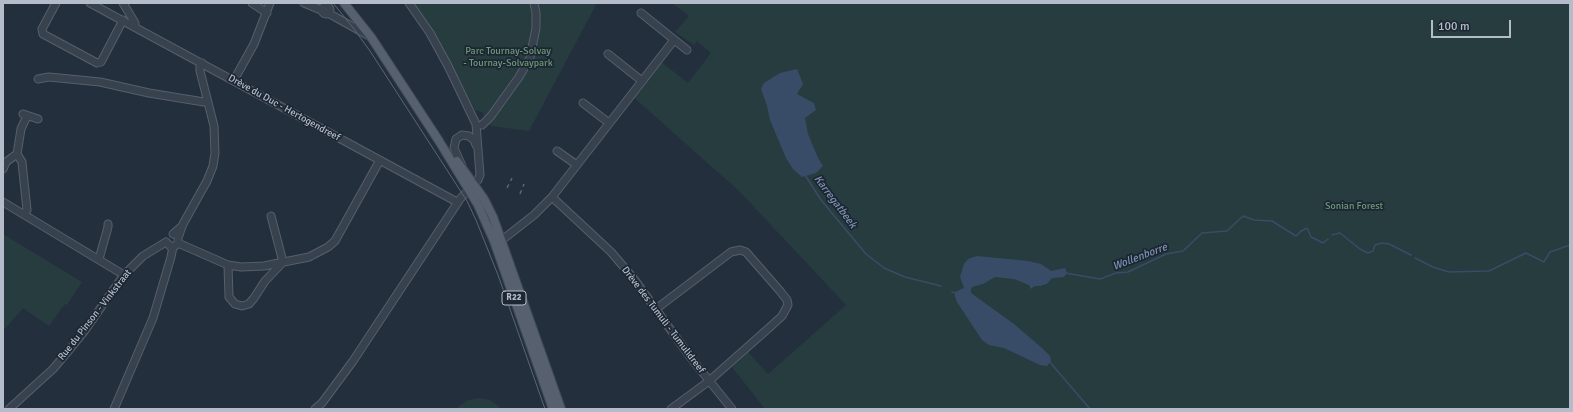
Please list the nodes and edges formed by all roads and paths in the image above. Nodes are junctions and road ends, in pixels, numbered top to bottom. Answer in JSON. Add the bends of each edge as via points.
{"nodes":[{"id":1,"x":56,"y":3,"type":"edge"},
{"id":2,"x":90,"y":3,"type":"edge"},
{"id":3,"x":123,"y":3,"type":"edge"},
{"id":4,"x":252,"y":3,"type":"edge"},
{"id":5,"x":270,"y":3,"type":"edge"},
{"id":6,"x":304,"y":3,"type":"edge"},
{"id":7,"x":344,"y":3,"type":"edge"},
{"id":8,"x":409,"y":3,"type":"edge"},
{"id":9,"x":534,"y":3,"type":"edge"},
{"id":10,"x":641,"y":12,"type":"dead end"},
{"id":11,"x":266,"y":13,"type":"junction"},
{"id":12,"x":123,"y":20,"type":"junction"},
{"id":13,"x":133,"y":26,"type":"junction"},
{"id":14,"x":371,"y":37,"type":"junction"},
{"id":15,"x":674,"y":40,"type":"junction"},
{"id":16,"x":687,"y":50,"type":"dead end"},
{"id":17,"x":608,"y":54,"type":"dead end"},
{"id":18,"x":202,"y":63,"type":"junction"},
{"id":19,"x":38,"y":79,"type":"dead end"},
{"id":20,"x":234,"y":80,"type":"junction"},
{"id":21,"x":642,"y":81,"type":"junction"},
{"id":22,"x":207,"y":101,"type":"junction"},
{"id":23,"x":583,"y":103,"type":"dead end"},
{"id":24,"x":38,"y":119,"type":"dead end"},
{"id":25,"x":609,"y":123,"type":"junction"},
{"id":26,"x":480,"y":127,"type":"junction"},
{"id":27,"x":470,"y":137,"type":"junction"},
{"id":28,"x":439,"y":141,"type":"junction"},
{"id":29,"x":477,"y":147,"type":"junction"},
{"id":30,"x":557,"y":150,"type":"dead end"},
{"id":31,"x":17,"y":154,"type":"junction"},
{"id":32,"x":380,"y":160,"type":"junction"},
{"id":33,"x":577,"y":166,"type":"junction"},
{"id":34,"x":3,"y":170,"type":"edge"},
{"id":35,"x":466,"y":173,"type":"junction"},
{"id":36,"x":471,"y":187,"type":"junction"},
{"id":37,"x":552,"y":197,"type":"junction"},
{"id":38,"x":3,"y":202,"type":"edge"},
{"id":39,"x":457,"y":202,"type":"junction"},
{"id":40,"x":24,"y":214,"type":"junction"},
{"id":41,"x":271,"y":216,"type":"dead end"},
{"id":42,"x":108,"y":224,"type":"dead end"},
{"id":43,"x":175,"y":240,"type":"junction"},
{"id":44,"x":502,"y":240,"type":"junction"},
{"id":45,"x":166,"y":242,"type":"junction"},
{"id":46,"x":99,"y":259,"type":"junction"},
{"id":47,"x":283,"y":262,"type":"junction"},
{"id":48,"x":228,"y":265,"type":"junction"},
{"id":49,"x":124,"y":275,"type":"junction"},
{"id":50,"x":656,"y":309,"type":"junction"},
{"id":51,"x":709,"y":381,"type":"junction"},
{"id":52,"x":9,"y":409,"type":"edge"},
{"id":53,"x":114,"y":409,"type":"edge"},
{"id":54,"x":315,"y":409,"type":"edge"},
{"id":55,"x":553,"y":409,"type":"edge"},
{"id":56,"x":561,"y":409,"type":"edge"},
{"id":57,"x":671,"y":409,"type":"edge"},
{"id":58,"x":732,"y":409,"type":"edge"}],
"edges":[{"from":1,"to":12,"type":"street","via":[[42,29],[43,34],[97,63],[101,62]]},
{"from":2,"to":12,"type":"street","name":"Drève du Duc - Hertogendreef"},
{"from":3,"to":13,"type":"street","via":[[135,23]]},
{"from":4,"to":11,"type":"street"},
{"from":5,"to":11,"type":"street"},
{"from":6,"to":14,"type":"street"},
{"from":7,"to":14,"type":"main road","number":"R22"},
{"from":8,"to":26,"type":"street","via":[[430,33]]},
{"from":9,"to":26,"type":"street","via":[[537,20],[532,53],[519,77]]},
{"from":10,"to":15,"type":"street"},
{"from":11,"to":20,"type":"street","via":[[254,44]]},
{"from":12,"to":13,"type":"street","name":"Drève du Duc - Hertogendreef"},
{"from":13,"to":18,"type":"street","name":"Drève du Duc - Hertogendreef"},
{"from":14,"to":28,"type":"main road","number":"R22"},
{"from":15,"to":16,"type":"street"},
{"from":15,"to":21,"type":"street"},
{"from":17,"to":21,"type":"street"},
{"from":18,"to":20,"type":"street","name":"Drève du Duc - Hertogendreef"},
{"from":18,"to":22,"type":"street","via":[[200,71]]},
{"from":19,"to":22,"type":"street","via":[[49,77],[100,82],[149,93]]},
{"from":20,"to":32,"type":"street","name":"Drève du Duc - Hertogendreef"},
{"from":21,"to":25,"type":"street"},
{"from":22,"to":43,"type":"street","via":[[214,126],[213,166]]},
{"from":23,"to":25,"type":"street"},
{"from":24,"to":31,"type":"street","via":[[25,115],[20,129]]},
{"from":25,"to":33,"type":"street"},
{"from":26,"to":27,"type":"street","via":[[474,130]]},
{"from":26,"to":29,"type":"street"},
{"from":27,"to":29,"type":"street"},
{"from":27,"to":35,"type":"street","via":[[459,137],[454,145],[454,151]]},
{"from":28,"to":35,"type":"main road","number":"R22"},
{"from":28,"to":36,"type":"main road","number":"R22"},
{"from":29,"to":36,"type":"street","via":[[480,175]]},
{"from":30,"to":33,"type":"street"},
{"from":31,"to":34,"type":"street","via":[[6,162]]},
{"from":31,"to":40,"type":"street","via":[[22,162],[27,210]]},
{"from":32,"to":39,"type":"street","name":"Drève du Duc - Hertogendreef"},
{"from":32,"to":47,"type":"street","via":[[335,241],[309,257]]},
{"from":33,"to":37,"type":"street"},
{"from":35,"to":36,"type":"main road","number":"R22"},
{"from":36,"to":39,"type":"street"},
{"from":36,"to":44,"type":"main road","number":"R22","via":[[489,208]]},
{"from":36,"to":55,"type":"main road","number":"R22","via":[[494,241]]},
{"from":37,"to":44,"type":"street"},
{"from":37,"to":50,"type":"street","name":"Drève des Tumuli - Tumulidreef","via":[[611,252]]},
{"from":38,"to":40,"type":"street"},
{"from":39,"to":54,"type":"street","via":[[353,361]]},
{"from":40,"to":46,"type":"street"},
{"from":41,"to":47,"type":"street"},
{"from":42,"to":46,"type":"street"},
{"from":43,"to":45,"type":"street","via":[[168,246]]},
{"from":43,"to":45,"type":"street","name":"Rue du Pinson - Vinkstraat","via":[[170,234],[166,236]]},
{"from":43,"to":48,"type":"street"},
{"from":43,"to":53,"type":"street","via":[[153,318]]},
{"from":44,"to":56,"type":"main road","number":"R22"},
{"from":45,"to":49,"type":"street","name":"Rue du Pinson - Vinkstraat","via":[[143,256]]},
{"from":46,"to":49,"type":"street"},
{"from":47,"to":48,"type":"street","via":[[264,266]]},
{"from":47,"to":48,"type":"street","via":[[265,281],[249,304],[242,306],[235,304],[229,297]]},
{"from":49,"to":52,"type":"street","name":"Rue du Pinson - Vinkstraat","via":[[83,333],[53,369]]},
{"from":50,"to":51,"type":"street","name":"Drève des Tumuli - Tumulidreef"},
{"from":50,"to":51,"type":"street","via":[[730,252],[740,250],[746,252],[784,296],[788,304],[782,316]]},
{"from":51,"to":57,"type":"street"},
{"from":51,"to":58,"type":"street","name":"Drève des Tumuli - Tumulidreef"}]}
